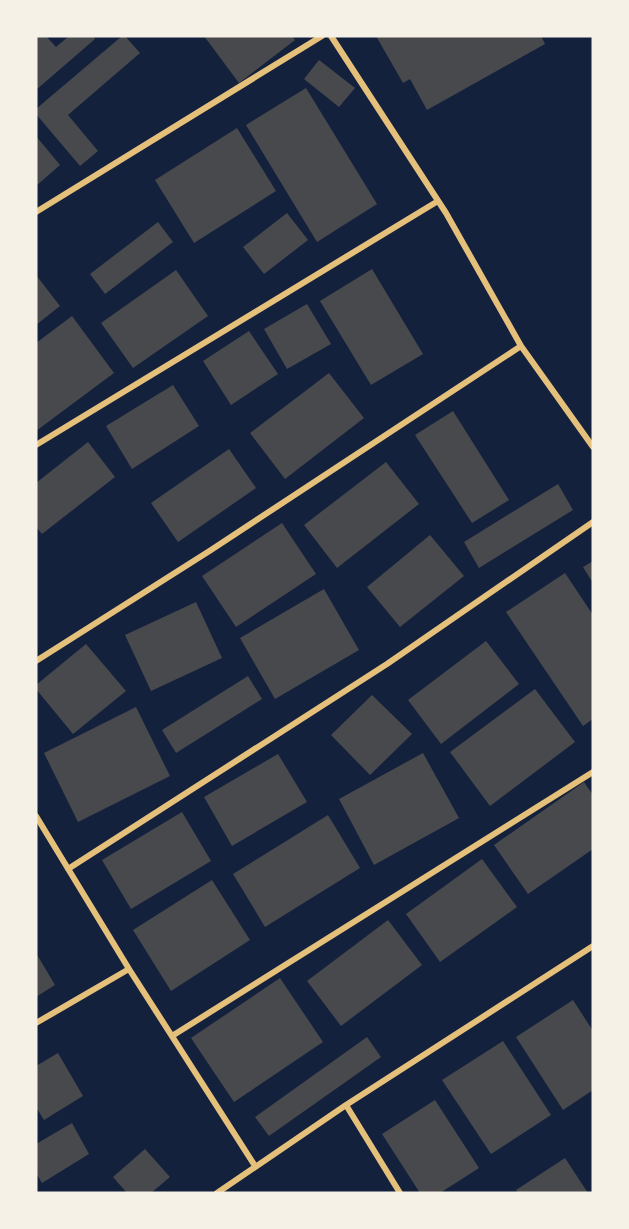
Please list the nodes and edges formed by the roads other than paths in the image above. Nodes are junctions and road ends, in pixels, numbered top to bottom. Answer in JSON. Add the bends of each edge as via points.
{"nodes":[{"id":1,"x":322,"y":36,"type":"edge"},
{"id":2,"x":331,"y":36,"type":"edge"},
{"id":3,"x":438,"y":201,"type":"junction"},
{"id":4,"x":36,"y":212,"type":"edge"},
{"id":5,"x":521,"y":346,"type":"junction"},
{"id":6,"x":36,"y":445,"type":"edge"},
{"id":7,"x":593,"y":447,"type":"edge"},
{"id":8,"x":593,"y":522,"type":"edge"},
{"id":9,"x":36,"y":661,"type":"edge"},
{"id":10,"x":593,"y":772,"type":"edge"},
{"id":11,"x":36,"y":816,"type":"edge"},
{"id":12,"x":68,"y":869,"type":"junction"},
{"id":13,"x":593,"y":946,"type":"edge"},
{"id":14,"x":129,"y":969,"type":"junction"},
{"id":15,"x":36,"y":1023,"type":"edge"},
{"id":16,"x":172,"y":1036,"type":"junction"},
{"id":17,"x":346,"y":1105,"type":"junction"},
{"id":18,"x":255,"y":1166,"type":"junction"},
{"id":19,"x":217,"y":1193,"type":"edge"},
{"id":20,"x":400,"y":1193,"type":"edge"}],
"edges":[{"from":1,"to":4,"type":"street"},
{"from":2,"to":3,"type":"street"},
{"from":3,"to":5,"type":"street"},
{"from":3,"to":6,"type":"street"},
{"from":5,"to":7,"type":"street"},
{"from":5,"to":9,"type":"street"},
{"from":8,"to":12,"type":"street","via":[[387,664]]},
{"from":10,"to":16,"type":"street"},
{"from":11,"to":12,"type":"street"},
{"from":12,"to":14,"type":"street"},
{"from":13,"to":17,"type":"street"},
{"from":14,"to":15,"type":"street"},
{"from":14,"to":16,"type":"street"},
{"from":16,"to":18,"type":"street"},
{"from":17,"to":18,"type":"street"},
{"from":17,"to":20,"type":"street"},
{"from":18,"to":19,"type":"street"}]}
